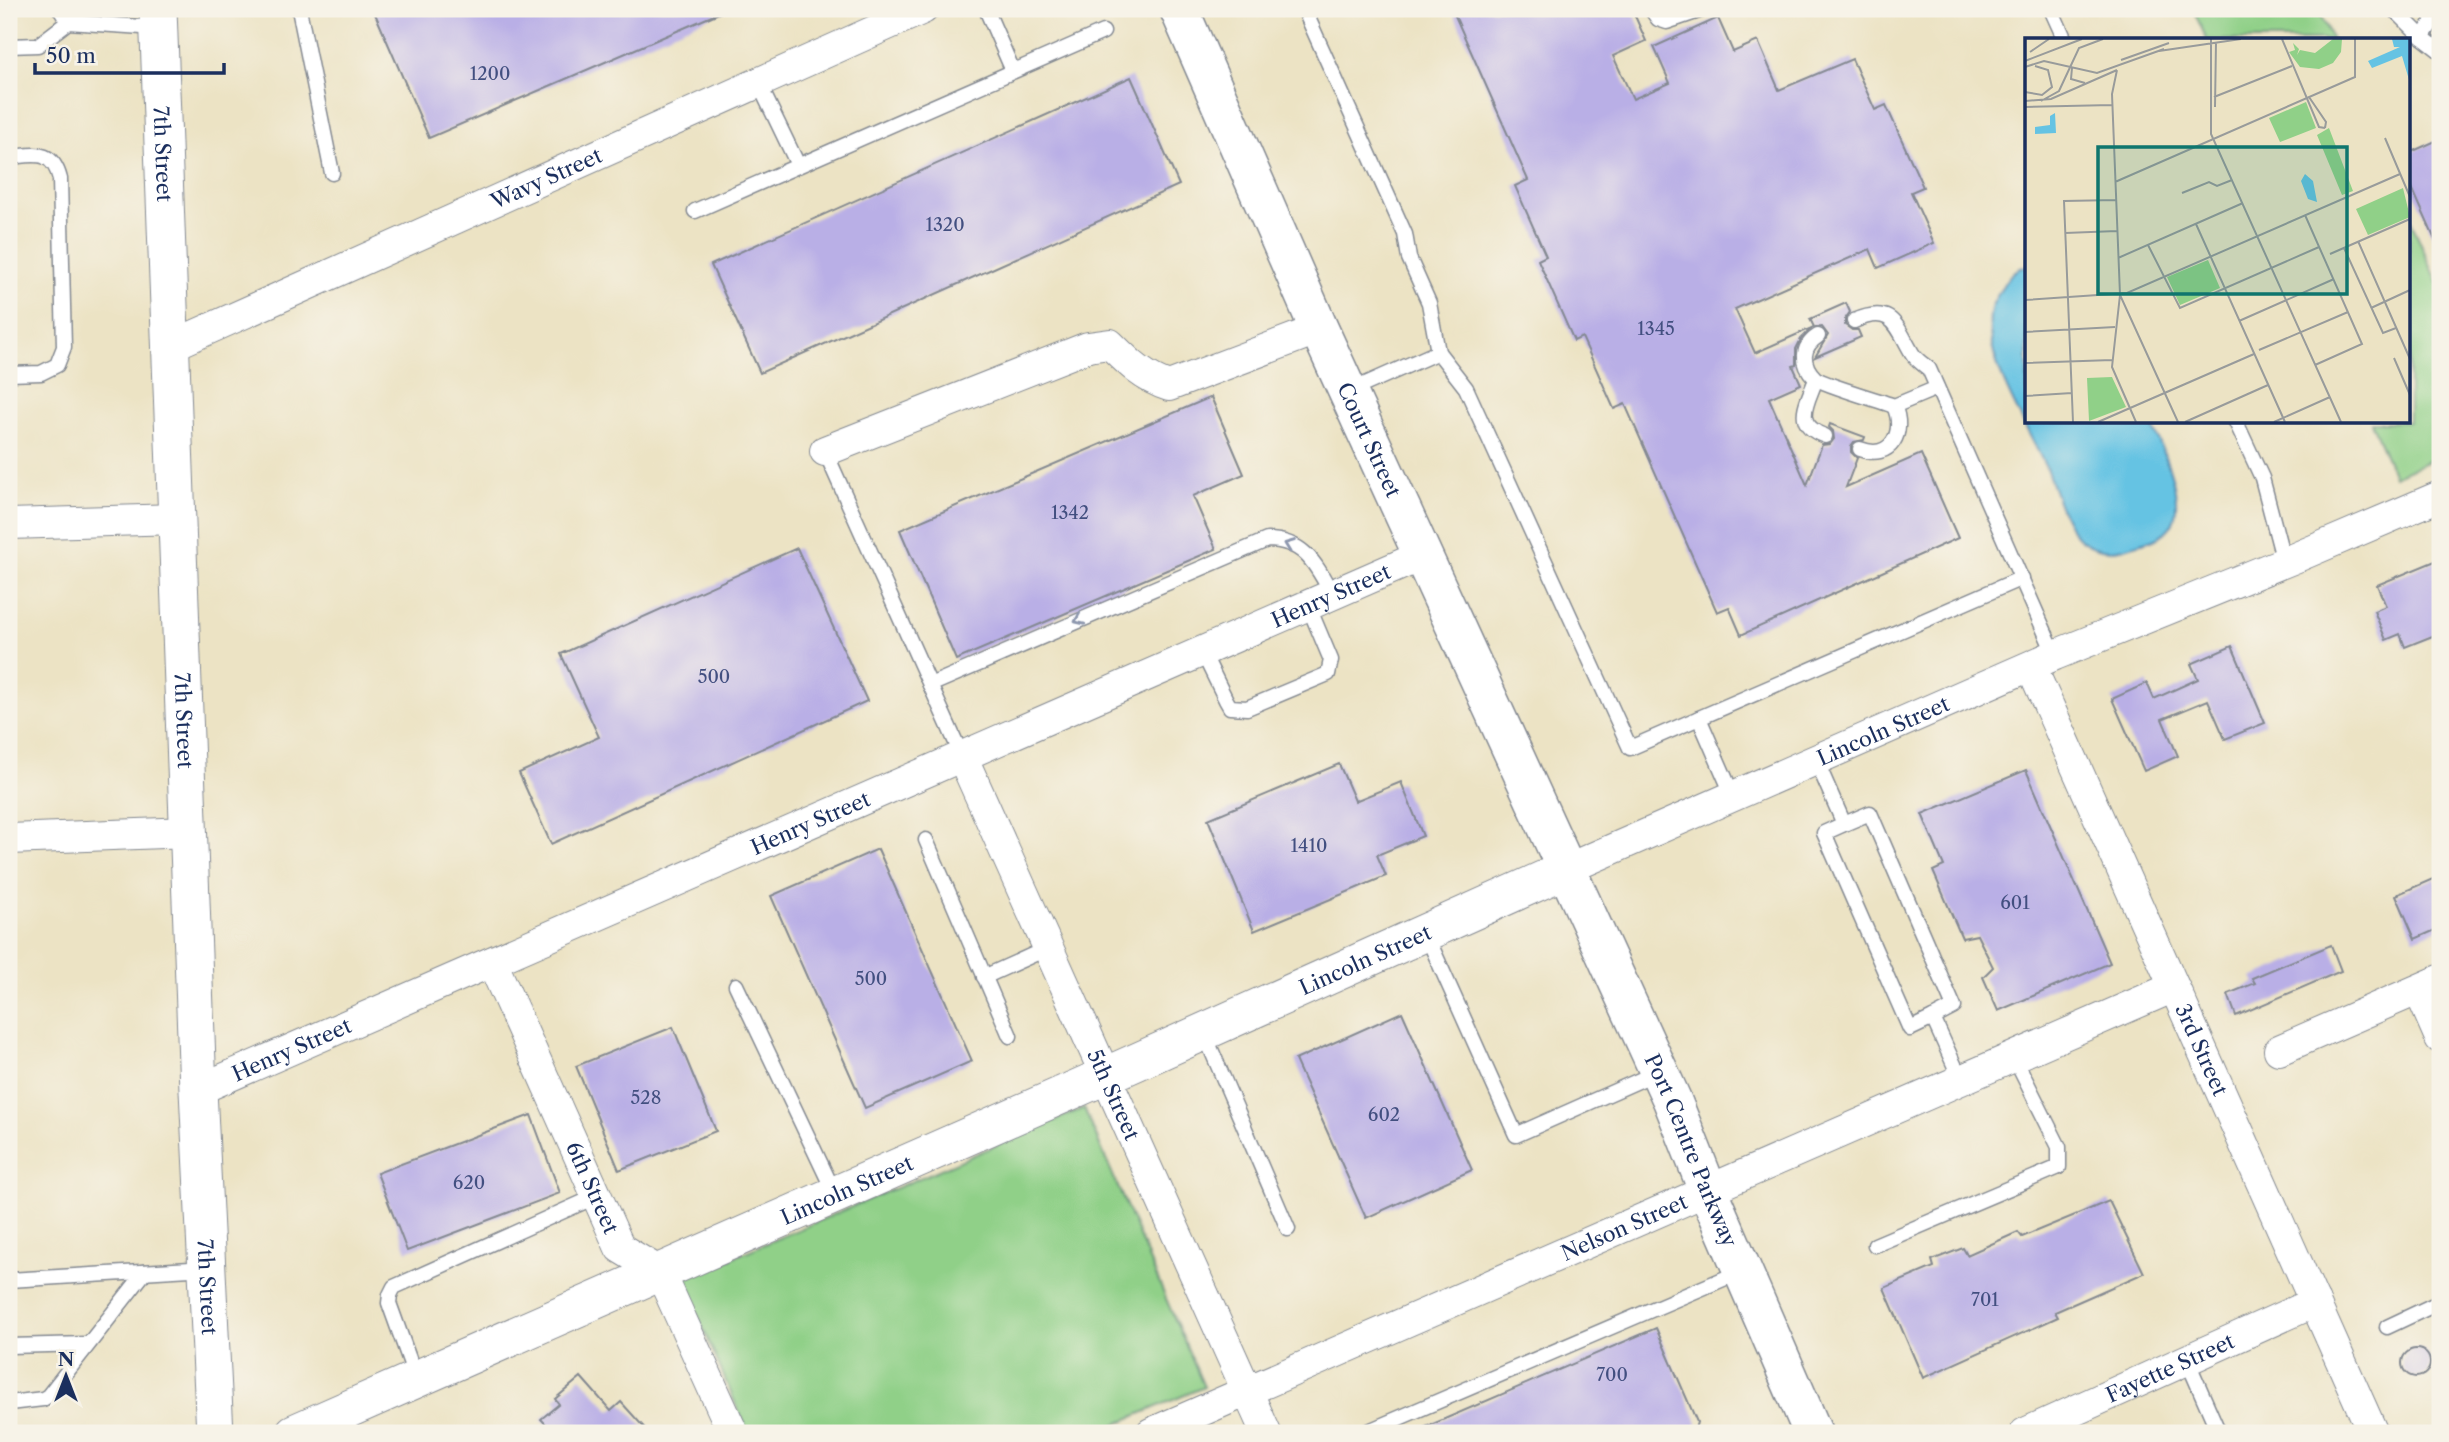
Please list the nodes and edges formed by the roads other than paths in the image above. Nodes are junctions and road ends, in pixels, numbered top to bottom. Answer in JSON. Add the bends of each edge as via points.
{"nodes":[{"id":1,"x":60,"y":9,"type":"edge"},
{"id":2,"x":299,"y":9,"type":"edge"},
{"id":3,"x":923,"y":9,"type":"edge"},
{"id":4,"x":986,"y":9,"type":"edge"},
{"id":5,"x":1179,"y":9,"type":"edge"},
{"id":6,"x":1304,"y":9,"type":"edge"},
{"id":7,"x":1651,"y":9,"type":"edge"},
{"id":8,"x":1705,"y":9,"type":"edge"},
{"id":9,"x":2051,"y":9,"type":"edge"},
{"id":10,"x":2394,"y":9,"type":"edge"},
{"id":11,"x":2440,"y":11,"type":"edge"},
{"id":12,"x":158,"y":19,"type":"edge"},
{"id":13,"x":68,"y":22,"type":"junction"},
{"id":14,"x":1102,"y":32,"type":"dead end"},
{"id":15,"x":2422,"y":37,"type":"junction"},
{"id":16,"x":2064,"y":38,"type":"edge"},
{"id":17,"x":9,"y":46,"type":"edge"},
{"id":18,"x":2440,"y":51,"type":"edge"},
{"id":19,"x":1013,"y":71,"type":"junction"},
{"id":20,"x":758,"y":82,"type":"junction"},
{"id":21,"x":9,"y":157,"type":"edge"},
{"id":22,"x":797,"y":165,"type":"junction"},
{"id":23,"x":332,"y":173,"type":"dead end"},
{"id":24,"x":695,"y":211,"type":"dead end"},
{"id":25,"x":1854,"y":321,"type":"dead end"},
{"id":26,"x":1319,"y":329,"type":"junction"},
{"id":27,"x":1818,"y":337,"type":"dead end"},
{"id":28,"x":170,"y":346,"type":"junction"},
{"id":29,"x":1438,"y":352,"type":"junction"},
{"id":30,"x":9,"y":374,"type":"edge"},
{"id":31,"x":1816,"y":379,"type":"junction"},
{"id":32,"x":1937,"y":388,"type":"junction"},
{"id":33,"x":1348,"y":392,"type":"junction"},
{"id":34,"x":1894,"y":406,"type":"junction"},
{"id":35,"x":2237,"y":424,"type":"edge"},
{"id":36,"x":1825,"y":436,"type":"dead end"},
{"id":37,"x":1860,"y":449,"type":"dead end"},
{"id":38,"x":825,"y":451,"type":"joint"},
{"id":39,"x":2440,"y":496,"type":"edge"},
{"id":40,"x":177,"y":519,"type":"junction"},
{"id":41,"x":9,"y":524,"type":"edge"},
{"id":42,"x":1423,"y":555,"type":"junction"},
{"id":43,"x":2284,"y":562,"type":"junction"},
{"id":44,"x":2022,"y":578,"type":"junction"},
{"id":45,"x":1320,"y":600,"type":"junction"},
{"id":46,"x":1202,"y":651,"type":"junction"},
{"id":47,"x":2043,"y":660,"type":"junction"},
{"id":48,"x":930,"y":685,"type":"junction"},
{"id":49,"x":1699,"y":718,"type":"junction"},
{"id":50,"x":962,"y":756,"type":"junction"},
{"id":51,"x":1816,"y":760,"type":"junction"},
{"id":52,"x":1733,"y":796,"type":"junction"},
{"id":53,"x":1844,"y":824,"type":"junction"},
{"id":54,"x":189,"y":832,"type":"junction"},
{"id":55,"x":9,"y":839,"type":"edge"},
{"id":56,"x":926,"y":840,"type":"dead end"},
{"id":57,"x":1567,"y":869,"type":"junction"},
{"id":58,"x":1425,"y":933,"type":"junction"},
{"id":59,"x":1048,"y":948,"type":"junction"},
{"id":60,"x":492,"y":962,"type":"junction"},
{"id":61,"x":984,"y":977,"type":"junction"},
{"id":62,"x":736,"y":985,"type":"dead end"},
{"id":63,"x":2429,"y":985,"type":"edge"},
{"id":64,"x":2174,"y":987,"type":"junction"},
{"id":65,"x":1933,"y":1018,"type":"junction"},
{"id":66,"x":1203,"y":1032,"type":"junction"},
{"id":67,"x":1010,"y":1036,"type":"dead end"},
{"id":68,"x":2440,"y":1038,"type":"edge"},
{"id":69,"x":2279,"y":1050,"type":"dead end"},
{"id":70,"x":2014,"y":1057,"type":"junction"},
{"id":71,"x":1659,"y":1071,"type":"junction"},
{"id":72,"x":1105,"y":1076,"type":"junction"},
{"id":73,"x":1961,"y":1080,"type":"junction"},
{"id":74,"x":198,"y":1090,"type":"junction"},
{"id":75,"x":1708,"y":1191,"type":"junction"},
{"id":76,"x":835,"y":1195,"type":"junction"},
{"id":77,"x":597,"y":1196,"type":"junction"},
{"id":78,"x":1288,"y":1229,"type":"dead end"},
{"id":79,"x":1875,"y":1245,"type":"dead end"},
{"id":80,"x":208,"y":1268,"type":"junction"},
{"id":81,"x":1743,"y":1271,"type":"junction"},
{"id":82,"x":145,"y":1272,"type":"junction"},
{"id":83,"x":660,"y":1272,"type":"junction"},
{"id":84,"x":9,"y":1280,"type":"edge"},
{"id":85,"x":2315,"y":1302,"type":"junction"},
{"id":86,"x":2440,"y":1302,"type":"edge"},
{"id":87,"x":2387,"y":1327,"type":"dead end"},
{"id":88,"x":88,"y":1344,"type":"junction"},
{"id":89,"x":9,"y":1346,"type":"edge"},
{"id":90,"x":2187,"y":1360,"type":"junction"},
{"id":91,"x":417,"y":1379,"type":"junction"},
{"id":92,"x":1247,"y":1392,"type":"junction"},
{"id":93,"x":9,"y":1403,"type":"edge"},
{"id":94,"x":1156,"y":1432,"type":"edge"},
{"id":95,"x":215,"y":1433,"type":"edge"},
{"id":96,"x":294,"y":1433,"type":"edge"},
{"id":97,"x":733,"y":1433,"type":"edge"},
{"id":98,"x":1266,"y":1433,"type":"edge"},
{"id":99,"x":1364,"y":1433,"type":"edge"},
{"id":100,"x":1813,"y":1433,"type":"edge"},
{"id":101,"x":2025,"y":1433,"type":"edge"},
{"id":102,"x":2219,"y":1433,"type":"edge"},
{"id":103,"x":2373,"y":1433,"type":"edge"}],
"edges":[{"from":1,"to":13,"type":"lane"},
{"from":2,"to":23,"type":"lane"},
{"from":3,"to":20,"type":"street","name":"Wavy Street"},
{"from":4,"to":19,"type":"lane"},
{"from":5,"to":26,"type":"main road","name":"Court Street"},
{"from":6,"to":29,"type":"lane","via":[[1405,234],[1409,258],[1429,303]]},
{"from":7,"to":8,"type":"lane","via":[[1667,22]]},
{"from":9,"to":16,"type":"lane"},
{"from":10,"to":15,"type":"lane"},
{"from":11,"to":15,"type":"lane"},
{"from":12,"to":13,"type":"lane"},
{"from":12,"to":28,"type":"street","name":"7th Street"},
{"from":13,"to":17,"type":"lane","via":[[38,45]]},
{"from":14,"to":19,"type":"lane"},
{"from":15,"to":18,"type":"lane"},
{"from":19,"to":22,"type":"lane"},
{"from":20,"to":22,"type":"lane"},
{"from":20,"to":28,"type":"street","name":"Wavy Street"},
{"from":21,"to":30,"type":"lane","via":[[40,155],[57,166],[64,347],[57,365],[41,373]]},
{"from":22,"to":24,"type":"lane"},
{"from":25,"to":32,"type":"lane","via":[[1878,315],[1892,320],[1913,356],[1929,369]]},
{"from":26,"to":33,"type":"main road","name":"Court Street"},
{"from":26,"to":38,"type":"street","via":[[1169,386],[1150,380],[1110,344],[1088,346]]},
{"from":27,"to":31,"type":"lane","via":[[1803,353]]},
{"from":28,"to":40,"type":"street","name":"7th Street"},
{"from":29,"to":33,"type":"lane"},
{"from":29,"to":49,"type":"lane","via":[[1466,388],[1630,748]]},
{"from":31,"to":34,"type":"lane"},
{"from":31,"to":36,"type":"lane","via":[[1804,417],[1808,426]]},
{"from":32,"to":34,"type":"lane"},
{"from":32,"to":44,"type":"lane"},
{"from":33,"to":42,"type":"main road","name":"Court Street"},
{"from":34,"to":37,"type":"lane","via":[[1899,421],[1887,449],[1878,453]]},
{"from":35,"to":43,"type":"lane","via":[[2262,478]]},
{"from":38,"to":48,"type":"lane"},
{"from":39,"to":43,"type":"street","name":"Lincoln Street"},
{"from":40,"to":41,"type":"street"},
{"from":40,"to":54,"type":"street","name":"7th Street"},
{"from":42,"to":45,"type":"street","name":"Henry Street"},
{"from":42,"to":57,"type":"main road","name":"Court Street"},
{"from":43,"to":47,"type":"street","name":"Lincoln Street"},
{"from":44,"to":47,"type":"lane"},
{"from":44,"to":49,"type":"lane"},
{"from":45,"to":46,"type":"street","name":"Henry Street"},
{"from":45,"to":46,"type":"lane","via":[[1331,660],[1328,674],[1247,708],[1230,707]]},
{"from":45,"to":48,"type":"lane","one_way":true,"via":[[1313,559],[1297,547],[1266,540]]},
{"from":46,"to":50,"type":"street","name":"Henry Street"},
{"from":47,"to":51,"type":"street","name":"Lincoln Street"},
{"from":47,"to":64,"type":"street","name":"3rd Street"},
{"from":48,"to":50,"type":"lane"},
{"from":49,"to":52,"type":"lane"},
{"from":50,"to":59,"type":"street","name":"5th Street"},
{"from":50,"to":60,"type":"street","name":"Henry Street"},
{"from":51,"to":52,"type":"street","name":"Lincoln Street"},
{"from":51,"to":53,"type":"lane"},
{"from":52,"to":57,"type":"street","name":"Lincoln Street"},
{"from":53,"to":65,"type":"lane","via":[[1824,833],[1910,1029]]},
{"from":53,"to":65,"type":"lane","via":[[1870,813],[1954,1007]]},
{"from":54,"to":55,"type":"street"},
{"from":54,"to":74,"type":"street","name":"7th Street"},
{"from":56,"to":61,"type":"lane"},
{"from":57,"to":58,"type":"street","name":"Lincoln Street"},
{"from":57,"to":71,"type":"main road","name":"Port Centre Parkway"},
{"from":58,"to":66,"type":"street","name":"Lincoln Street"},
{"from":58,"to":71,"type":"lane","via":[[1516,1135]]},
{"from":59,"to":61,"type":"lane"},
{"from":59,"to":72,"type":"street","name":"5th Street"},
{"from":60,"to":74,"type":"street","name":"Henry Street"},
{"from":60,"to":77,"type":"street","name":"6th Street"},
{"from":61,"to":67,"type":"lane"},
{"from":62,"to":76,"type":"lane"},
{"from":63,"to":68,"type":"street"},
{"from":63,"to":69,"type":"street"},
{"from":64,"to":70,"type":"street","name":"Nelson Street"},
{"from":64,"to":85,"type":"street","name":"3rd Street"},
{"from":65,"to":73,"type":"lane"},
{"from":66,"to":72,"type":"street","name":"Lincoln Street"},
{"from":66,"to":78,"type":"lane"},
{"from":70,"to":73,"type":"street","name":"Nelson Street"},
{"from":70,"to":79,"type":"lane","via":[[2059,1147],[2059,1167]]},
{"from":71,"to":75,"type":"main road","name":"Port Centre Parkway"},
{"from":72,"to":76,"type":"street","name":"Lincoln Street"},
{"from":72,"to":92,"type":"street","name":"5th Street"},
{"from":73,"to":75,"type":"street","name":"Nelson Street"},
{"from":74,"to":80,"type":"street","name":"7th Street"},
{"from":75,"to":81,"type":"main road","name":"Port Centre Parkway"},
{"from":75,"to":92,"type":"street","name":"Nelson Street"},
{"from":76,"to":83,"type":"street","name":"Lincoln Street"},
{"from":77,"to":83,"type":"street","name":"6th Street","via":[[620,1248]]},
{"from":77,"to":91,"type":"lane","via":[[394,1287],[389,1303]]},
{"from":80,"to":82,"type":"lane"},
{"from":80,"to":95,"type":"street","name":"7th Street"},
{"from":81,"to":99,"type":"lane"},
{"from":81,"to":100,"type":"main road","name":"Port Centre Parkway"},
{"from":82,"to":84,"type":"lane"},
{"from":82,"to":88,"type":"lane"},
{"from":83,"to":91,"type":"street","name":"Lincoln Street"},
{"from":83,"to":97,"type":"street"},
{"from":85,"to":90,"type":"street","name":"Fayette Street"},
{"from":85,"to":103,"type":"street","name":"3rd Street"},
{"from":86,"to":87,"type":"lane"},
{"from":88,"to":89,"type":"lane"},
{"from":88,"to":93,"type":"lane","via":[[48,1396]]},
{"from":90,"to":101,"type":"street","name":"Fayette Street"},
{"from":90,"to":102,"type":"lane"},
{"from":91,"to":96,"type":"street","name":"Lincoln Street"},
{"from":92,"to":94,"type":"street","name":"Nelson Street"},
{"from":92,"to":98,"type":"street","name":"5th Street"}]}
